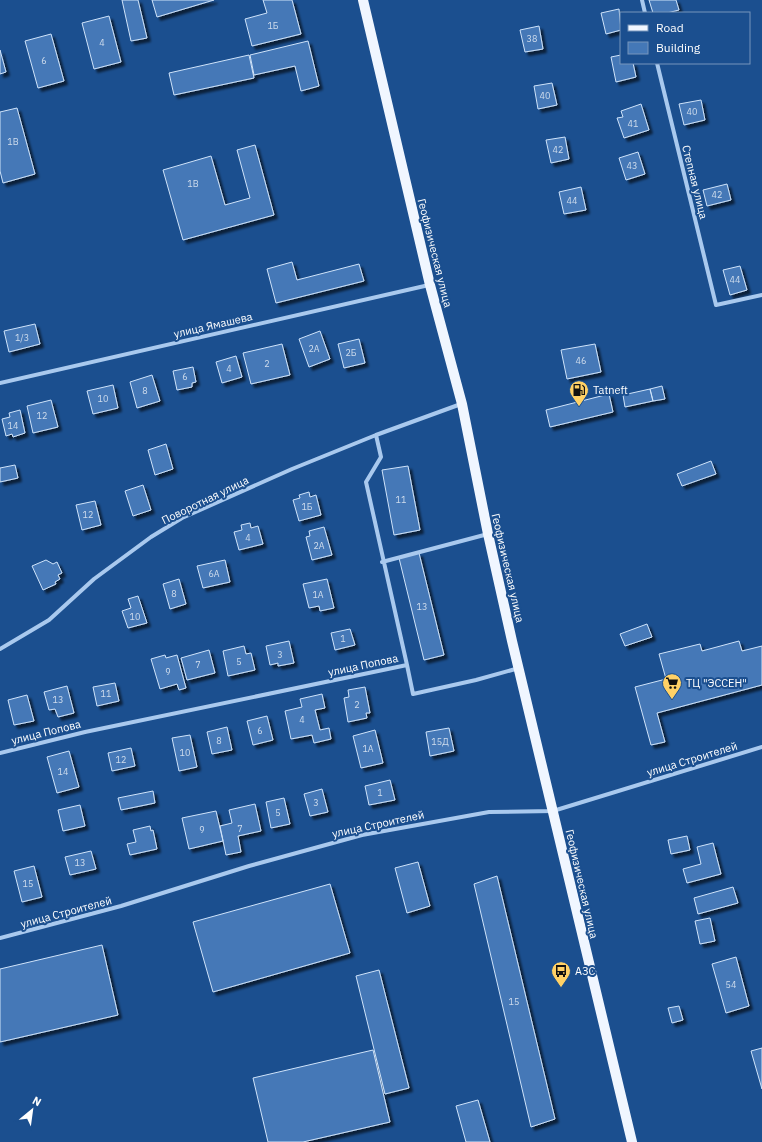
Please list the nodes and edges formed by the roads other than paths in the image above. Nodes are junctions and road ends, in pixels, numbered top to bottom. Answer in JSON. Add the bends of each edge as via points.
{"nodes":[{"id":1,"x":363,"y":0,"type":"edge"},
{"id":2,"x":642,"y":0,"type":"edge"},
{"id":3,"x":645,"y":12,"type":"edge"},
{"id":4,"x":657,"y":64,"type":"edge"},
{"id":5,"x":430,"y":285,"type":"junction"},
{"id":6,"x":762,"y":295,"type":"edge"},
{"id":7,"x":0,"y":383,"type":"edge"},
{"id":8,"x":462,"y":404,"type":"junction"},
{"id":9,"x":376,"y":435,"type":"junction"},
{"id":10,"x":488,"y":534,"type":"junction"},
{"id":11,"x":382,"y":562,"type":"junction"},
{"id":12,"x":0,"y":649,"type":"edge"},
{"id":13,"x":407,"y":665,"type":"junction"},
{"id":14,"x":519,"y":668,"type":"junction"},
{"id":15,"x":762,"y":747,"type":"edge"},
{"id":16,"x":0,"y":753,"type":"edge"},
{"id":17,"x":553,"y":811,"type":"junction"},
{"id":18,"x":0,"y":938,"type":"edge"},
{"id":19,"x":632,"y":1142,"type":"edge"}],
"edges":[{"from":1,"to":5,"type":"main road","name":"Геофизическая улица"},
{"from":2,"to":3,"type":"street"},
{"from":4,"to":6,"type":"street","name":"Степная улица","via":[[716,305]]},
{"from":5,"to":7,"type":"street","name":"улица Ямашева"},
{"from":5,"to":8,"type":"main road","name":"Геофизическая улица"},
{"from":8,"to":9,"type":"street"},
{"from":8,"to":10,"type":"main road","name":"Геофизическая улица"},
{"from":9,"to":11,"type":"street","name":"улица Попова","via":[[381,457],[366,482]]},
{"from":9,"to":12,"type":"street","name":"Поворотная улица","via":[[182,518],[94,579],[49,620]]},
{"from":10,"to":11,"type":"street"},
{"from":10,"to":14,"type":"main road","name":"Геофизическая улица"},
{"from":11,"to":13,"type":"street","name":"улица Попова"},
{"from":13,"to":14,"type":"street","via":[[413,694]]},
{"from":13,"to":16,"type":"street","name":"улица Попова","via":[[85,732]]},
{"from":14,"to":17,"type":"main road","name":"Геофизическая улица"},
{"from":15,"to":17,"type":"street","name":"улица Строителей"},
{"from":17,"to":18,"type":"street","name":"улица Строителей","via":[[489,812],[362,835],[249,866],[121,906]]},
{"from":17,"to":19,"type":"main road","name":"Геофизическая улица"}]}
